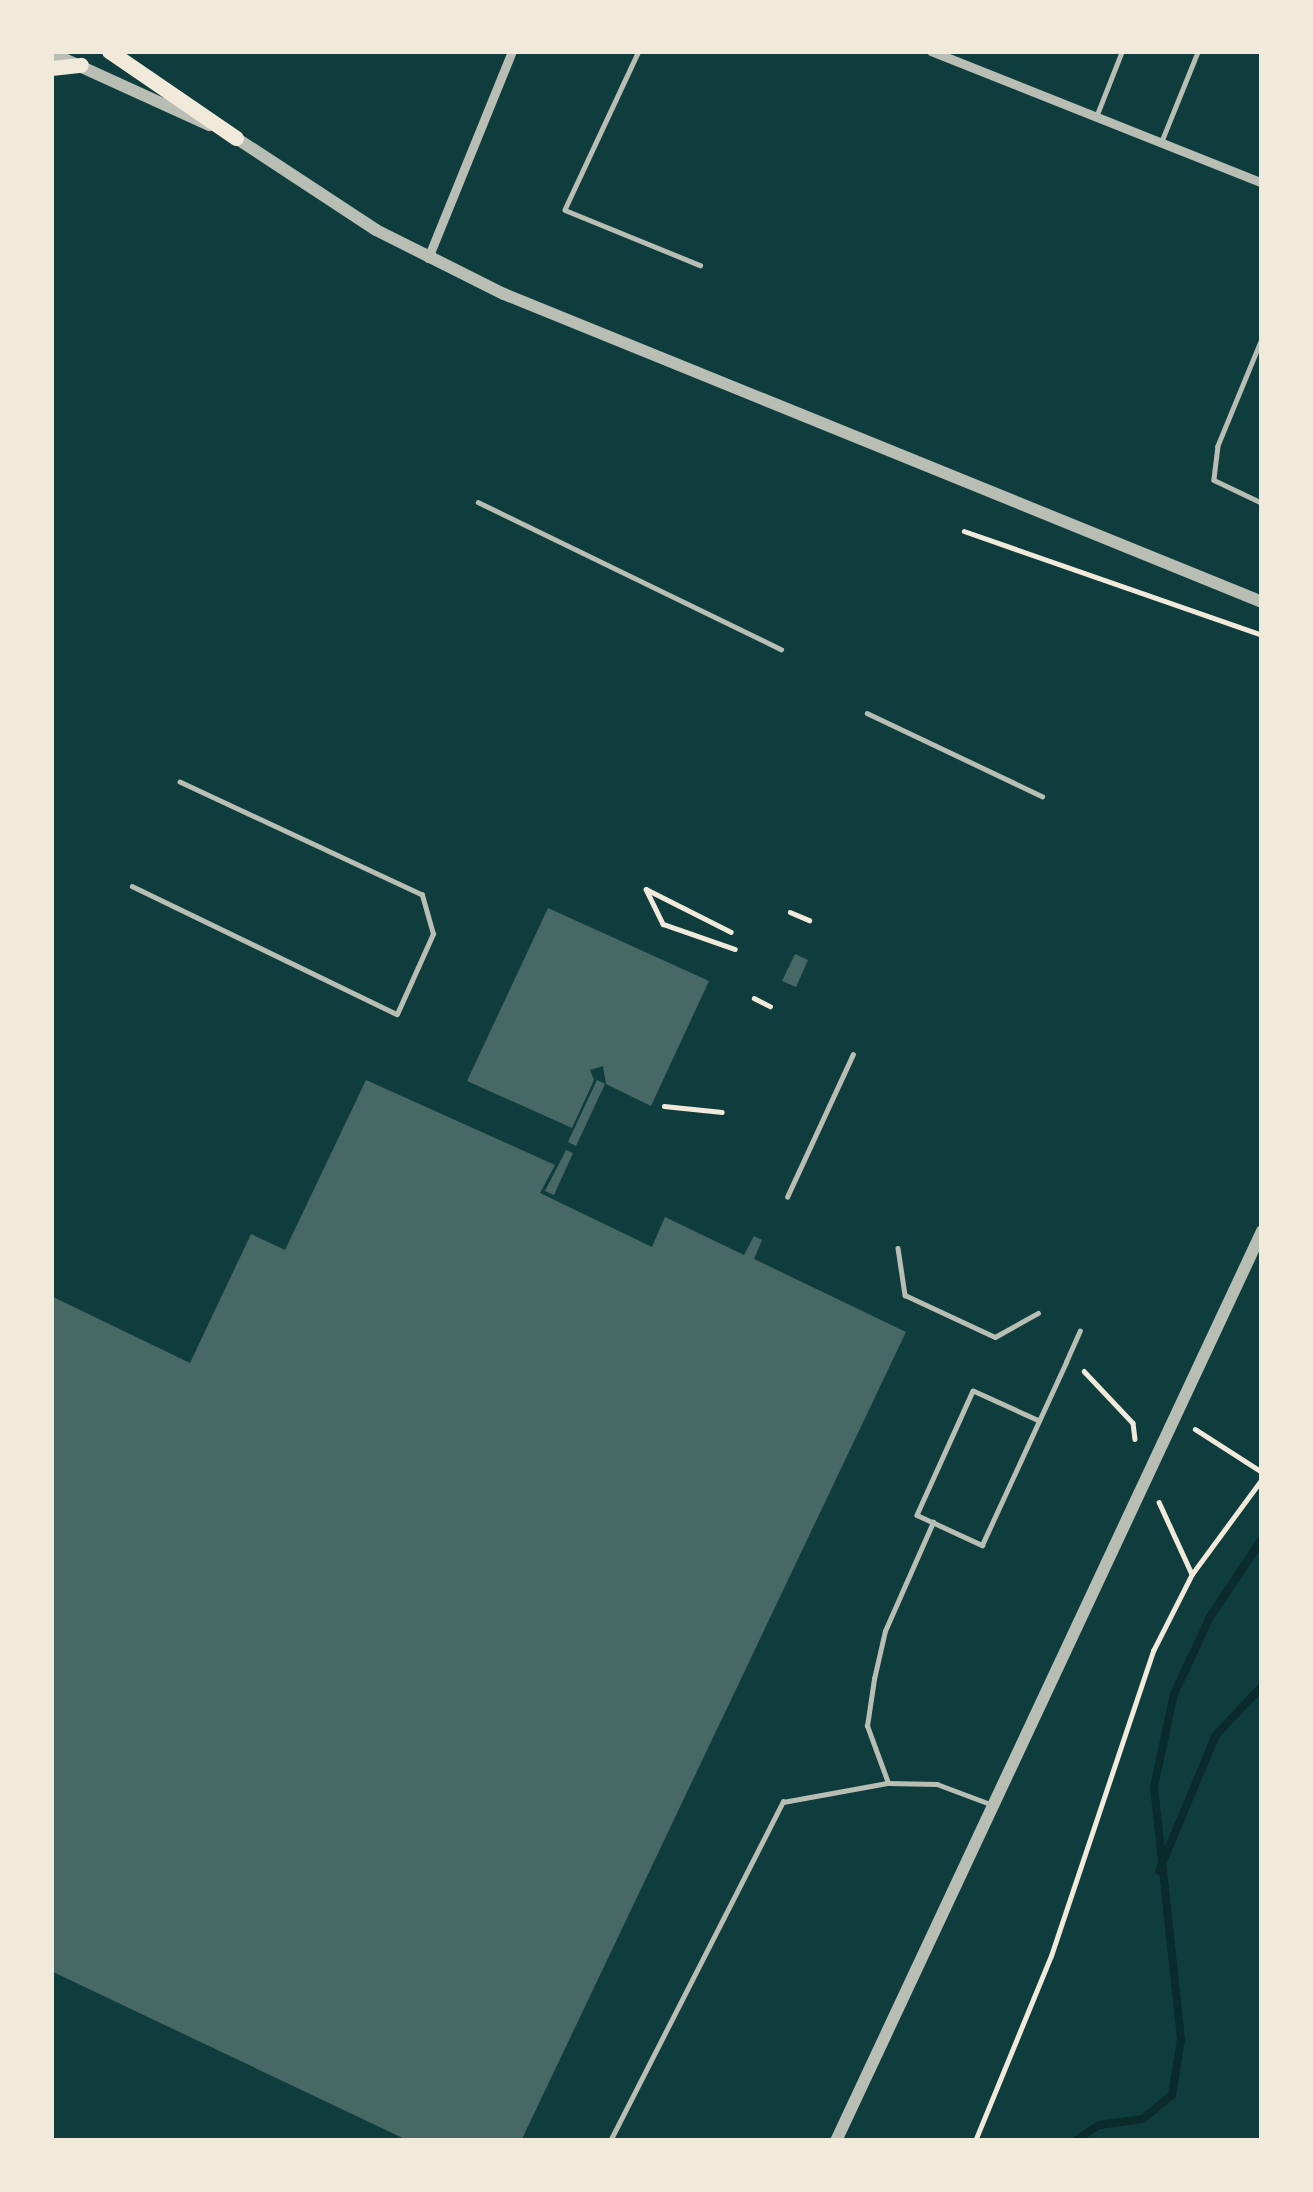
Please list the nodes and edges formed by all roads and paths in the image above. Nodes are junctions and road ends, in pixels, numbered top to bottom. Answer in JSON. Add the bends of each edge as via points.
{"nodes":[{"id":1,"x":109,"y":51,"type":"edge"},
{"id":2,"x":512,"y":51,"type":"edge"},
{"id":3,"x":638,"y":51,"type":"edge"},
{"id":4,"x":931,"y":51,"type":"edge"},
{"id":5,"x":1122,"y":51,"type":"edge"},
{"id":6,"x":1198,"y":51,"type":"edge"},
{"id":7,"x":51,"y":53,"type":"edge"},
{"id":8,"x":80,"y":65,"type":"junction"},
{"id":9,"x":51,"y":68,"type":"edge"},
{"id":10,"x":1096,"y":116,"type":"junction"},
{"id":11,"x":236,"y":138,"type":"junction"},
{"id":12,"x":1161,"y":143,"type":"junction"},
{"id":13,"x":1262,"y":183,"type":"edge"},
{"id":14,"x":428,"y":258,"type":"junction"},
{"id":15,"x":700,"y":265,"type":"dead end"},
{"id":16,"x":1262,"y":339,"type":"edge"},
{"id":17,"x":478,"y":502,"type":"dead end"},
{"id":18,"x":1262,"y":503,"type":"edge"},
{"id":19,"x":964,"y":531,"type":"dead end"},
{"id":20,"x":1262,"y":602,"type":"edge"},
{"id":21,"x":1262,"y":635,"type":"edge"},
{"id":22,"x":782,"y":649,"type":"dead end"},
{"id":23,"x":867,"y":713,"type":"dead end"},
{"id":24,"x":179,"y":782,"type":"dead end"},
{"id":25,"x":1042,"y":796,"type":"dead end"},
{"id":26,"x":132,"y":886,"type":"dead end"},
{"id":27,"x":790,"y":912,"type":"dead end"},
{"id":28,"x":809,"y":920,"type":"dead end"},
{"id":29,"x":731,"y":932,"type":"dead end"},
{"id":30,"x":734,"y":949,"type":"dead end"},
{"id":31,"x":754,"y":998,"type":"dead end"},
{"id":32,"x":770,"y":1006,"type":"dead end"},
{"id":33,"x":854,"y":1054,"type":"dead end"},
{"id":34,"x":664,"y":1106,"type":"dead end"},
{"id":35,"x":722,"y":1112,"type":"dead end"},
{"id":36,"x":787,"y":1197,"type":"dead end"},
{"id":37,"x":1262,"y":1231,"type":"edge"},
{"id":38,"x":898,"y":1248,"type":"dead end"},
{"id":39,"x":1038,"y":1313,"type":"dead end"},
{"id":40,"x":1080,"y":1331,"type":"dead end"},
{"id":41,"x":1084,"y":1371,"type":"dead end"},
{"id":42,"x":1039,"y":1421,"type":"junction"},
{"id":43,"x":1195,"y":1429,"type":"dead end"},
{"id":44,"x":1136,"y":1439,"type":"dead end"},
{"id":45,"x":1262,"y":1475,"type":"edge"},
{"id":46,"x":1159,"y":1502,"type":"dead end"},
{"id":47,"x":933,"y":1522,"type":"junction"},
{"id":48,"x":1192,"y":1574,"type":"junction"},
{"id":49,"x":888,"y":1783,"type":"junction"},
{"id":50,"x":992,"y":1805,"type":"junction"},
{"id":51,"x":610,"y":2141,"type":"edge"},
{"id":52,"x":836,"y":2141,"type":"edge"},
{"id":53,"x":975,"y":2141,"type":"edge"}],
"edges":[{"from":1,"to":11,"type":"main road"},
{"from":2,"to":14,"type":"street"},
{"from":3,"to":15,"type":"lane","via":[[565,210]]},
{"from":4,"to":10,"type":"street"},
{"from":5,"to":10,"type":"lane"},
{"from":6,"to":12,"type":"lane"},
{"from":7,"to":8,"type":"street"},
{"from":8,"to":9,"type":"main road"},
{"from":8,"to":11,"type":"street"},
{"from":10,"to":12,"type":"street"},
{"from":11,"to":14,"type":"street"},
{"from":12,"to":13,"type":"street"},
{"from":14,"to":20,"type":"street"},
{"from":16,"to":18,"type":"lane","via":[[1217,446],[1214,480]]},
{"from":17,"to":22,"type":"lane"},
{"from":19,"to":21,"type":"path"},
{"from":23,"to":25,"type":"lane"},
{"from":24,"to":26,"type":"lane","via":[[422,895],[433,934],[397,1014]]},
{"from":27,"to":28,"type":"path"},
{"from":29,"to":30,"type":"path","via":[[646,889],[663,924]]},
{"from":31,"to":32,"type":"path"},
{"from":33,"to":36,"type":"lane"},
{"from":34,"to":35,"type":"path"},
{"from":37,"to":50,"type":"street"},
{"from":38,"to":39,"type":"lane","via":[[905,1295],[941,1312],[995,1337]]},
{"from":40,"to":42,"type":"lane"},
{"from":41,"to":44,"type":"path","via":[[1133,1423]]},
{"from":42,"to":47,"type":"lane","via":[[982,1545]]},
{"from":42,"to":47,"type":"lane","via":[[973,1391],[916,1515]]},
{"from":43,"to":45,"type":"path"},
{"from":45,"to":48,"type":"path"},
{"from":46,"to":48,"type":"path"},
{"from":47,"to":49,"type":"lane","via":[[885,1631],[874,1679],[867,1726]]},
{"from":48,"to":53,"type":"path","via":[[1121,1735],[1051,1956]]},
{"from":49,"to":50,"type":"lane","via":[[937,1784]]},
{"from":49,"to":51,"type":"lane","via":[[783,1802]]},
{"from":50,"to":52,"type":"street"}]}
